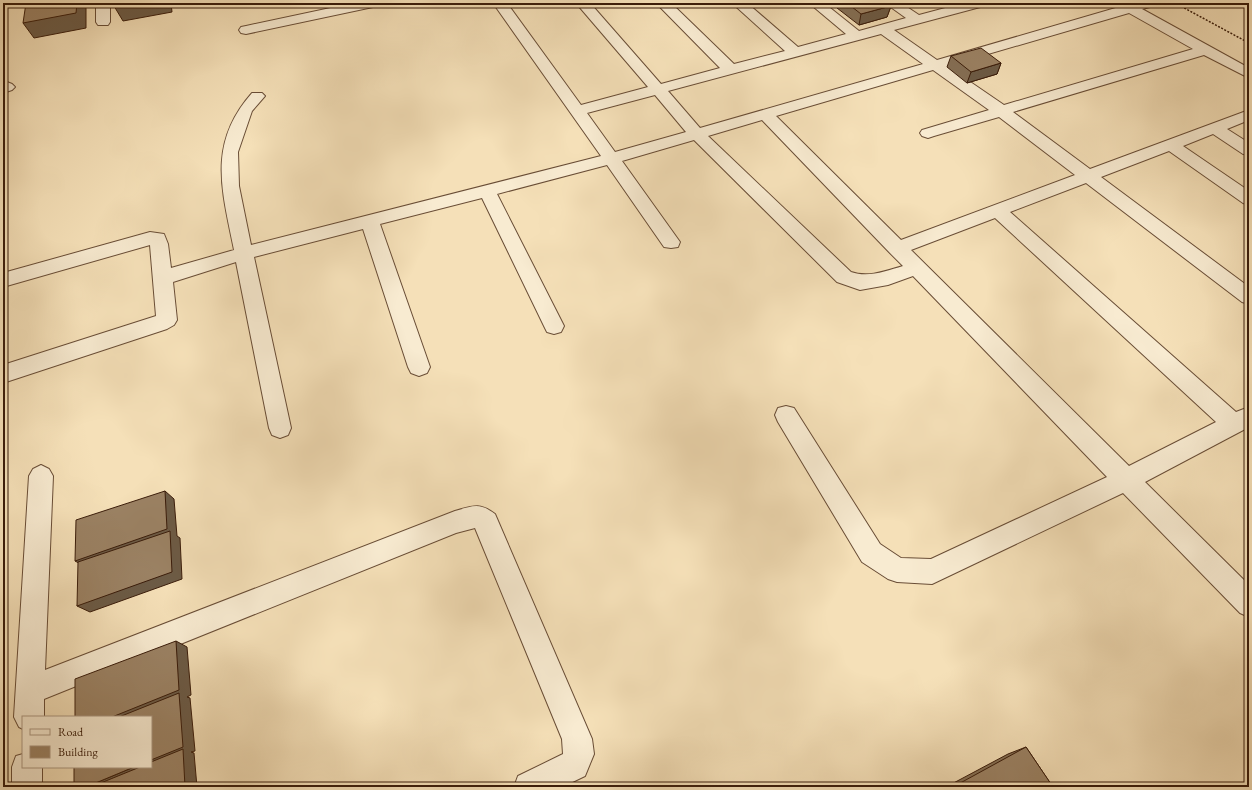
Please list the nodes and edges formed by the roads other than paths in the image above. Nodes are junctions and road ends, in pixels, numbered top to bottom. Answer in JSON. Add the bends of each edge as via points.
{"nodes":[{"id":1,"x":103,"y":3,"type":"edge"},
{"id":2,"x":373,"y":3,"type":"edge"},
{"id":3,"x":500,"y":3,"type":"edge"},
{"id":4,"x":583,"y":3,"type":"edge"},
{"id":5,"x":663,"y":3,"type":"edge"},
{"id":6,"x":739,"y":3,"type":"edge"},
{"id":7,"x":816,"y":3,"type":"edge"},
{"id":8,"x":892,"y":3,"type":"edge"},
{"id":9,"x":1149,"y":3,"type":"edge"},
{"id":10,"x":971,"y":4,"type":"edge"},
{"id":11,"x":1125,"y":6,"type":"edge"},
{"id":12,"x":916,"y":20,"type":"junction"},
{"id":13,"x":103,"y":22,"type":"dead end"},
{"id":14,"x":883,"y":29,"type":"junction"},
{"id":15,"x":246,"y":30,"type":"dead end"},
{"id":16,"x":857,"y":36,"type":"junction"},
{"id":17,"x":1206,"y":50,"type":"junction"},
{"id":18,"x":796,"y":52,"type":"junction"},
{"id":19,"x":936,"y":65,"type":"junction"},
{"id":20,"x":731,"y":70,"type":"junction"},
{"id":21,"x":1249,"y":74,"type":"edge"},
{"id":22,"x":658,"y":90,"type":"junction"},
{"id":23,"x":257,"y":96,"type":"dead end"},
{"id":24,"x":1000,"y":110,"type":"junction"},
{"id":25,"x":576,"y":111,"type":"junction"},
{"id":26,"x":764,"y":113,"type":"junction"},
{"id":27,"x":1249,"y":116,"type":"edge"},
{"id":28,"x":1215,"y":128,"type":"junction"},
{"id":29,"x":696,"y":133,"type":"junction"},
{"id":30,"x":928,"y":133,"type":"dead end"},
{"id":31,"x":1171,"y":145,"type":"junction"},
{"id":32,"x":1249,"y":150,"type":"edge"},
{"id":33,"x":610,"y":158,"type":"junction"},
{"id":34,"x":1087,"y":177,"type":"junction"},
{"id":35,"x":487,"y":192,"type":"junction"},
{"id":36,"x":1249,"y":199,"type":"edge"},
{"id":37,"x":997,"y":210,"type":"junction"},
{"id":38,"x":370,"y":220,"type":"junction"},
{"id":39,"x":671,"y":242,"type":"dead end"},
{"id":40,"x":897,"y":248,"type":"junction"},
{"id":41,"x":245,"y":253,"type":"junction"},
{"id":42,"x":917,"y":268,"type":"junction"},
{"id":43,"x":162,"y":278,"type":"junction"},
{"id":44,"x":3,"y":280,"type":"edge"},
{"id":45,"x":1249,"y":297,"type":"edge"},
{"id":46,"x":554,"y":326,"type":"dead end"},
{"id":47,"x":419,"y":367,"type":"dead end"},
{"id":48,"x":3,"y":374,"type":"edge"},
{"id":49,"x":786,"y":415,"type":"dead end"},
{"id":50,"x":1242,"y":420,"type":"edge"},
{"id":51,"x":280,"y":428,"type":"dead end"},
{"id":52,"x":41,"y":476,"type":"dead end"},
{"id":53,"x":1127,"y":479,"type":"junction"},
{"id":54,"x":1249,"y":604,"type":"edge"},
{"id":55,"x":30,"y":704,"type":"edge"},
{"id":56,"x":27,"y":768,"type":"edge"},
{"id":57,"x":26,"y":787,"type":"edge"},
{"id":58,"x":529,"y":787,"type":"edge"}],
"edges":[{"from":1,"to":13,"type":"street"},
{"from":2,"to":15,"type":"street"},
{"from":3,"to":25,"type":"street"},
{"from":4,"to":22,"type":"street"},
{"from":5,"to":20,"type":"street"},
{"from":6,"to":18,"type":"street"},
{"from":7,"to":16,"type":"street"},
{"from":8,"to":12,"type":"street"},
{"from":9,"to":11,"type":"street"},
{"from":10,"to":12,"type":"street"},
{"from":11,"to":17,"type":"street"},
{"from":11,"to":19,"type":"street"},
{"from":12,"to":14,"type":"street"},
{"from":14,"to":16,"type":"street"},
{"from":14,"to":19,"type":"street"},
{"from":16,"to":18,"type":"street"},
{"from":17,"to":21,"type":"street"},
{"from":17,"to":24,"type":"street"},
{"from":18,"to":20,"type":"street"},
{"from":19,"to":24,"type":"street"},
{"from":19,"to":26,"type":"street"},
{"from":20,"to":22,"type":"street"},
{"from":22,"to":25,"type":"street"},
{"from":22,"to":29,"type":"street"},
{"from":23,"to":41,"type":"street","via":[[245,110],[230,152],[230,186]]},
{"from":24,"to":30,"type":"street"},
{"from":24,"to":34,"type":"street"},
{"from":25,"to":33,"type":"street"},
{"from":26,"to":29,"type":"street"},
{"from":26,"to":40,"type":"street"},
{"from":27,"to":28,"type":"street"},
{"from":28,"to":31,"type":"street"},
{"from":28,"to":32,"type":"street"},
{"from":29,"to":33,"type":"street"},
{"from":29,"to":42,"type":"street","via":[[844,277],[860,283],[888,278]]},
{"from":31,"to":34,"type":"street"},
{"from":31,"to":36,"type":"street"},
{"from":33,"to":35,"type":"street"},
{"from":33,"to":39,"type":"street"},
{"from":34,"to":37,"type":"street"},
{"from":34,"to":45,"type":"street"},
{"from":35,"to":38,"type":"street"},
{"from":35,"to":46,"type":"street"},
{"from":37,"to":40,"type":"street"},
{"from":37,"to":50,"type":"street"},
{"from":38,"to":41,"type":"street"},
{"from":38,"to":47,"type":"street"},
{"from":40,"to":42,"type":"street"},
{"from":41,"to":43,"type":"street"},
{"from":41,"to":51,"type":"street"},
{"from":42,"to":53,"type":"street"},
{"from":43,"to":44,"type":"street","via":[[159,244],[157,239],[150,238]]},
{"from":43,"to":48,"type":"street","via":[[168,320]]},
{"from":49,"to":53,"type":"street","via":[[872,553],[897,570],[932,572]]},
{"from":50,"to":53,"type":"street"},
{"from":52,"to":55,"type":"street"},
{"from":53,"to":54,"type":"street"},
{"from":55,"to":58,"type":"street","via":[[455,522],[478,516],[486,522],[577,739],[580,754],[574,765]]},
{"from":56,"to":57,"type":"street"}]}
